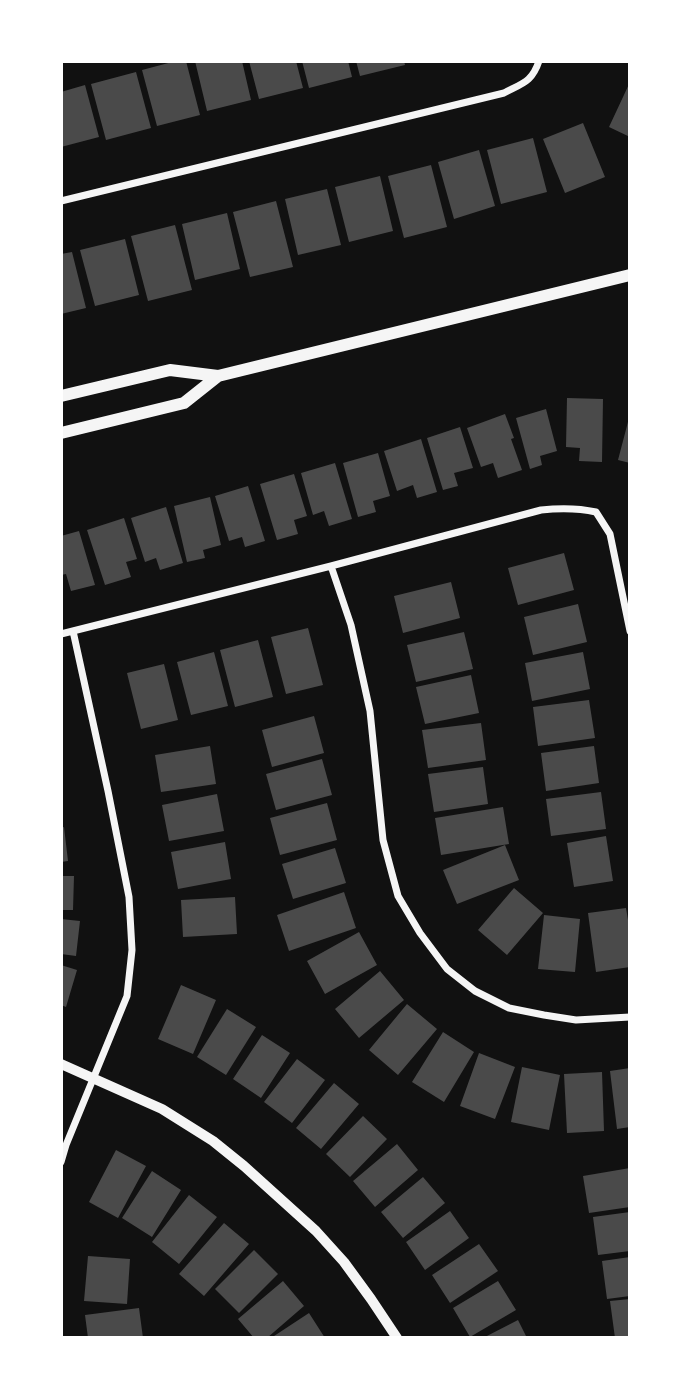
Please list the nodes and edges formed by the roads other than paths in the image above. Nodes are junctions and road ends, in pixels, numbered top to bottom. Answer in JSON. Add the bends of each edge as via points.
{"nodes":[{"id":1,"x":539,"y":61,"type":"edge"},
{"id":2,"x":61,"y":201,"type":"edge"},
{"id":3,"x":630,"y":275,"type":"edge"},
{"id":4,"x":218,"y":376,"type":"junction"},
{"id":5,"x":61,"y":396,"type":"edge"},
{"id":6,"x":61,"y":433,"type":"edge"},
{"id":7,"x":331,"y":566,"type":"junction"},
{"id":8,"x":73,"y":631,"type":"junction"},
{"id":9,"x":630,"y":631,"type":"edge"},
{"id":10,"x":61,"y":634,"type":"edge"},
{"id":11,"x":630,"y":1017,"type":"edge"},
{"id":12,"x":61,"y":1064,"type":"edge"},
{"id":13,"x":93,"y":1080,"type":"junction"},
{"id":14,"x":61,"y":1162,"type":"edge"},
{"id":15,"x":397,"y":1338,"type":"edge"}],
"edges":[{"from":1,"to":2,"type":"street","via":[[535,74],[505,93]]},
{"from":3,"to":4,"type":"main road"},
{"from":4,"to":5,"type":"main road","via":[[170,370]]},
{"from":4,"to":6,"type":"main road","via":[[184,403]]},
{"from":7,"to":8,"type":"street"},
{"from":7,"to":9,"type":"street","via":[[541,509],[596,512],[610,534]]},
{"from":7,"to":11,"type":"street","via":[[351,625],[370,711],[383,840],[398,897],[420,933],[447,969],[475,991],[509,1008],[576,1020]]},
{"from":8,"to":10,"type":"street"},
{"from":8,"to":13,"type":"street","via":[[127,884],[132,950],[127,996]]},
{"from":12,"to":13,"type":"street"},
{"from":13,"to":14,"type":"street"},
{"from":13,"to":15,"type":"street","via":[[162,1109],[244,1166],[335,1252]]}]}
